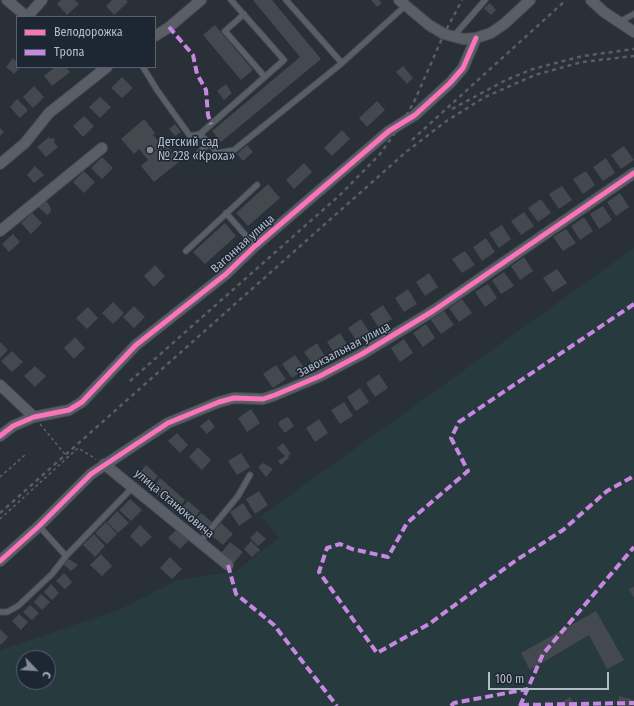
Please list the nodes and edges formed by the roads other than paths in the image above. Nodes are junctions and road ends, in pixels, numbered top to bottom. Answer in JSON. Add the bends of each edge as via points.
{"nodes":[{"id":1,"x":7,"y":0,"type":"edge"},
{"id":2,"x":42,"y":0,"type":"edge"},
{"id":3,"x":201,"y":0,"type":"edge"},
{"id":4,"x":231,"y":0,"type":"edge"},
{"id":5,"x":286,"y":0,"type":"edge"},
{"id":6,"x":484,"y":0,"type":"edge"},
{"id":7,"x":530,"y":0,"type":"edge"},
{"id":8,"x":592,"y":0,"type":"edge"},
{"id":9,"x":402,"y":3,"type":"edge"},
{"id":10,"x":244,"y":14,"type":"junction"},
{"id":11,"x":634,"y":14,"type":"edge"},
{"id":12,"x":26,"y":16,"type":"edge"},
{"id":13,"x":28,"y":16,"type":"edge"},
{"id":14,"x":618,"y":22,"type":"junction"},
{"id":15,"x":634,"y":32,"type":"edge"},
{"id":16,"x":156,"y":35,"type":"edge"},
{"id":17,"x":454,"y":37,"type":"junction"},
{"id":18,"x":476,"y":38,"type":"junction"},
{"id":19,"x":342,"y":63,"type":"junction"},
{"id":20,"x":106,"y":68,"type":"edge"},
{"id":21,"x":144,"y":68,"type":"edge"},
{"id":22,"x":265,"y":77,"type":"junction"},
{"id":23,"x":200,"y":134,"type":"junction"},
{"id":24,"x":209,"y":143,"type":"junction"},
{"id":25,"x":102,"y":148,"type":"dead end"},
{"id":26,"x":199,"y":153,"type":"dead end"},
{"id":27,"x":0,"y":164,"type":"edge"},
{"id":28,"x":634,"y":173,"type":"edge"},
{"id":29,"x":257,"y":185,"type":"dead end"},
{"id":30,"x":226,"y":214,"type":"junction"},
{"id":31,"x":0,"y":231,"type":"edge"},
{"id":32,"x":254,"y":246,"type":"junction"},
{"id":33,"x":186,"y":251,"type":"dead end"},
{"id":34,"x":0,"y":385,"type":"edge"},
{"id":35,"x":34,"y":417,"type":"junction"},
{"id":36,"x":0,"y":436,"type":"edge"},
{"id":37,"x":104,"y":464,"type":"junction"},
{"id":38,"x":250,"y":475,"type":"dead end"},
{"id":39,"x":133,"y":487,"type":"junction"},
{"id":40,"x":39,"y":526,"type":"junction"},
{"id":41,"x":200,"y":542,"type":"junction"},
{"id":42,"x":66,"y":556,"type":"junction"},
{"id":43,"x":0,"y":562,"type":"edge"},
{"id":44,"x":228,"y":565,"type":"dead end"},
{"id":45,"x":0,"y":612,"type":"edge"}],
"edges":[{"from":1,"to":12,"type":"street"},
{"from":2,"to":13,"type":"street"},
{"from":3,"to":16,"type":"street"},
{"from":4,"to":10,"type":"lane"},
{"from":5,"to":19,"type":"lane"},
{"from":6,"to":17,"type":"lane"},
{"from":7,"to":18,"type":"street","via":[[504,24]]},
{"from":8,"to":14,"type":"street"},
{"from":9,"to":17,"type":"street","via":[[429,25]]},
{"from":9,"to":19,"type":"lane"},
{"from":10,"to":22,"type":"lane","via":[[284,60]]},
{"from":10,"to":22,"type":"lane","via":[[224,31]]},
{"from":11,"to":14,"type":"lane"},
{"from":14,"to":15,"type":"street"},
{"from":17,"to":18,"type":"street"},
{"from":18,"to":32,"type":"street","name":"Вагонная улица","via":[[463,68],[450,83],[415,115],[389,131]]},
{"from":19,"to":24,"type":"lane","via":[[234,150],[218,153]]},
{"from":20,"to":27,"type":"street","via":[[49,113],[25,143]]},
{"from":21,"to":23,"type":"lane","via":[[190,136]]},
{"from":22,"to":23,"type":"lane"},
{"from":23,"to":24,"type":"lane"},
{"from":24,"to":26,"type":"lane"},
{"from":25,"to":31,"type":"street"},
{"from":28,"to":37,"type":"street","name":"Завокзальная улица","via":[[433,311],[362,354],[275,395],[263,399],[234,398],[168,423]]},
{"from":29,"to":30,"type":"lane"},
{"from":30,"to":32,"type":"lane"},
{"from":30,"to":33,"type":"lane"},
{"from":32,"to":35,"type":"street","name":"Вагонная улица","via":[[226,274],[136,345],[82,402],[70,410]]},
{"from":34,"to":35,"type":"street"},
{"from":35,"to":36,"type":"street","name":"Вагонная улица","via":[[13,426]]},
{"from":37,"to":39,"type":"street","name":"улица Станюковича"},
{"from":37,"to":40,"type":"street","name":"Завокзальная улица","via":[[73,490]]},
{"from":38,"to":41,"type":"lane","via":[[238,496]]},
{"from":39,"to":41,"type":"street","name":"улица Станюковича"},
{"from":39,"to":42,"type":"lane"},
{"from":40,"to":42,"type":"lane"},
{"from":40,"to":43,"type":"street","name":"Завокзальная улица"},
{"from":41,"to":44,"type":"street","name":"улица Станюковича"},
{"from":42,"to":45,"type":"lane","via":[[52,574],[18,606],[7,612]]}]}
